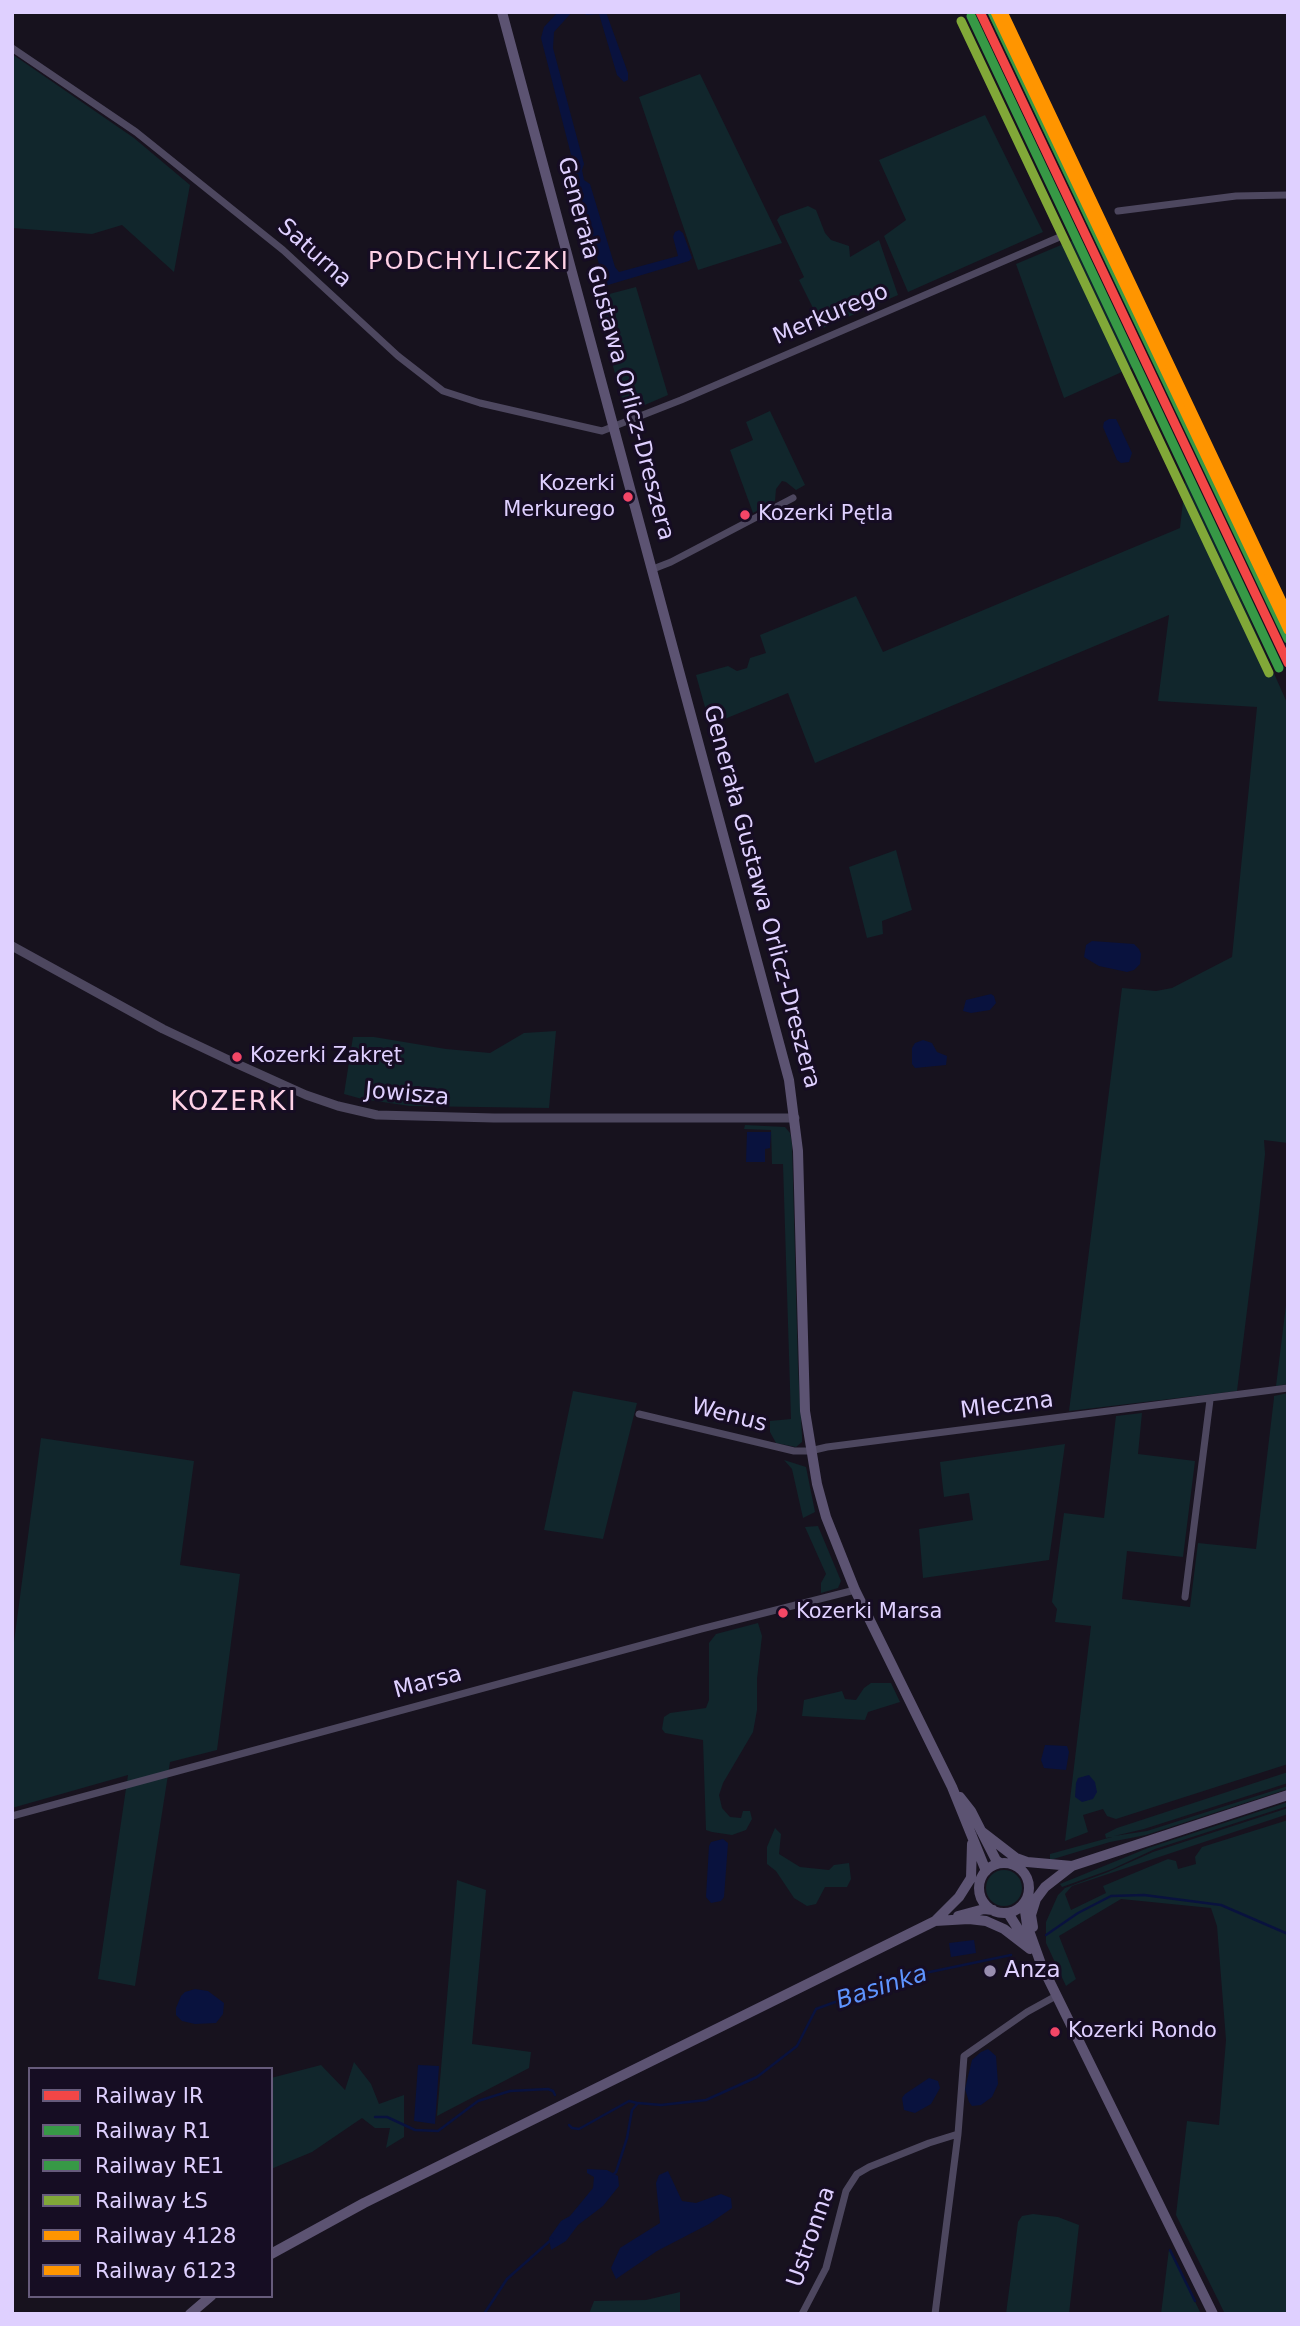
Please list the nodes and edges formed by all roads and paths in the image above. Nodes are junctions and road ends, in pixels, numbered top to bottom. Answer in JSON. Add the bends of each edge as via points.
{"nodes":[{"id":1,"x":502,"y":12,"type":"edge"},
{"id":2,"x":12,"y":48,"type":"edge"},
{"id":3,"x":1288,"y":195,"type":"edge"},
{"id":4,"x":1118,"y":211,"type":"dead end"},
{"id":5,"x":1062,"y":236,"type":"dead end"},
{"id":6,"x":615,"y":427,"type":"junction"},
{"id":7,"x":793,"y":498,"type":"dead end"},
{"id":8,"x":653,"y":569,"type":"junction"},
{"id":9,"x":12,"y":946,"type":"edge"},
{"id":10,"x":796,"y":1118,"type":"junction"},
{"id":11,"x":1288,"y":1388,"type":"edge"},
{"id":12,"x":1210,"y":1400,"type":"junction"},
{"id":13,"x":639,"y":1414,"type":"dead end"},
{"id":14,"x":810,"y":1451,"type":"junction"},
{"id":15,"x":855,"y":1590,"type":"junction"},
{"id":16,"x":1185,"y":1597,"type":"dead end"},
{"id":17,"x":1288,"y":1795,"type":"edge"},
{"id":18,"x":12,"y":1816,"type":"edge"},
{"id":19,"x":976,"y":1833,"type":"junction"},
{"id":20,"x":1000,"y":1863,"type":"junction"},
{"id":21,"x":1058,"y":1864,"type":"junction"},
{"id":22,"x":1072,"y":1866,"type":"junction"},
{"id":23,"x":986,"y":1871,"type":"junction"},
{"id":24,"x":1022,"y":1871,"type":"junction"},
{"id":25,"x":1060,"y":1876,"type":"junction"},
{"id":26,"x":979,"y":1888,"type":"junction"},
{"id":27,"x":1026,"y":1899,"type":"junction"},
{"id":28,"x":993,"y":1910,"type":"junction"},
{"id":29,"x":1008,"y":1913,"type":"junction"},
{"id":30,"x":941,"y":1919,"type":"junction"},
{"id":31,"x":1033,"y":1948,"type":"junction"},
{"id":32,"x":1056,"y":1996,"type":"junction"},
{"id":33,"x":958,"y":2134,"type":"junction"},
{"id":34,"x":273,"y":2253,"type":"edge"},
{"id":35,"x":209,"y":2298,"type":"edge"},
{"id":36,"x":190,"y":2314,"type":"edge"},
{"id":37,"x":802,"y":2314,"type":"edge"},
{"id":38,"x":935,"y":2314,"type":"edge"},
{"id":39,"x":1213,"y":2314,"type":"edge"}],
"edges":[{"from":1,"to":6,"type":"main road","name":"Generała Gustawa Orlicz-Dreszera"},
{"from":2,"to":6,"type":"street","name":"Saturna","via":[[136,132],[283,250],[443,391],[602,431]]},
{"from":3,"to":4,"type":"street","via":[[1236,196]]},
{"from":5,"to":6,"type":"street","name":"Merkurego"},
{"from":6,"to":8,"type":"main road","name":"Generała Gustawa Orlicz-Dreszera"},
{"from":7,"to":8,"type":"street"},
{"from":8,"to":10,"type":"main road","name":"Generała Gustawa Orlicz-Dreszera","via":[[776,1024]]},
{"from":9,"to":10,"type":"street","name":"Jowisza","via":[[163,1029],[338,1107],[377,1115],[481,1118]]},
{"from":10,"to":14,"type":"main road","name":"Generała Gustawa Orlicz-Dreszera","via":[[803,1376]]},
{"from":11,"to":12,"type":"street","name":"Mleczna"},
{"from":12,"to":14,"type":"street","name":"Mleczna"},
{"from":12,"to":16,"type":"street"},
{"from":13,"to":14,"type":"street","name":"Wenus"},
{"from":14,"to":15,"type":"main road","name":"Generała Gustawa Orlicz-Dreszera","via":[[826,1517]]},
{"from":15,"to":18,"type":"street","name":"Marsa"},
{"from":15,"to":19,"type":"main road","name":"Generała Gustawa Orlicz-Dreszera","via":[[952,1787],[971,1811]]},
{"from":17,"to":22,"type":"main road"},
{"from":19,"to":20,"type":"main road","name":"Generała Gustawa Orlicz-Dreszera"},
{"from":19,"to":21,"type":"main road","via":[[1016,1858]]},
{"from":19,"to":23,"type":"main road","name":"Generała Gustawa Orlicz-Dreszera"},
{"from":19,"to":30,"type":"main road","via":[[971,1878]]},
{"from":20,"to":23,"type":"main road"},
{"from":20,"to":24,"type":"main road"},
{"from":21,"to":22,"type":"main road"},
{"from":21,"to":24,"type":"main road"},
{"from":22,"to":25,"type":"main road"},
{"from":23,"to":26,"type":"main road"},
{"from":24,"to":27,"type":"main road","via":[[1028,1882]]},
{"from":25,"to":27,"type":"main road","via":[[1032,1887]]},
{"from":25,"to":31,"type":"main road","via":[[1045,1887],[1033,1906]]},
{"from":26,"to":28,"type":"main road","via":[[983,1901]]},
{"from":26,"to":30,"type":"main road"},
{"from":27,"to":29,"type":"main road"},
{"from":27,"to":31,"type":"main road"},
{"from":28,"to":29,"type":"main road"},
{"from":28,"to":30,"type":"main road"},
{"from":29,"to":31,"type":"main road"},
{"from":30,"to":31,"type":"main road","via":[[996,1924]]},
{"from":30,"to":34,"type":"main road","via":[[364,2203]]},
{"from":31,"to":32,"type":"main road"},
{"from":32,"to":33,"type":"street","via":[[964,2056]]},
{"from":32,"to":39,"type":"main road"},
{"from":33,"to":37,"type":"street","name":"Ustronna","via":[[857,2174],[846,2191],[826,2268]]},
{"from":33,"to":38,"type":"street"},
{"from":35,"to":36,"type":"main road"}]}
